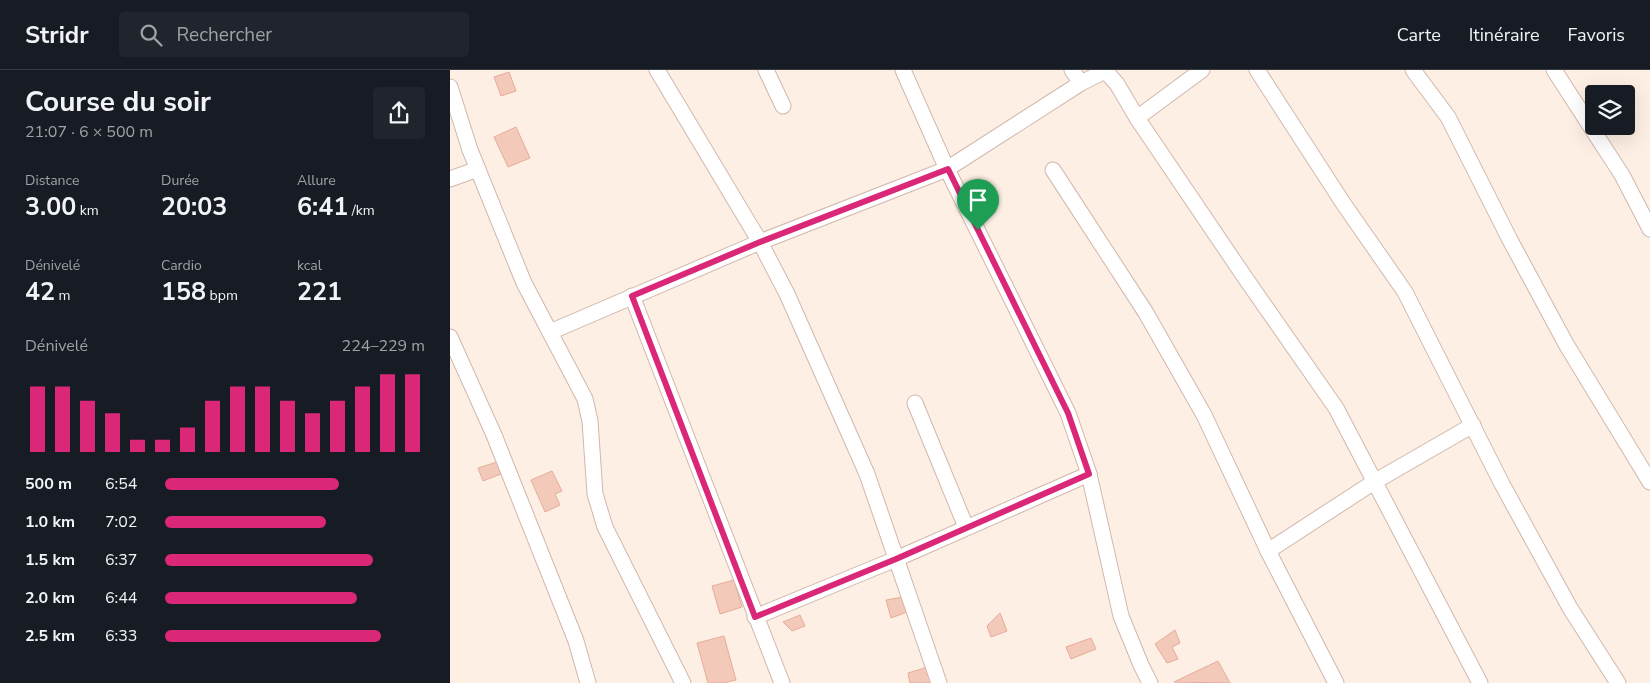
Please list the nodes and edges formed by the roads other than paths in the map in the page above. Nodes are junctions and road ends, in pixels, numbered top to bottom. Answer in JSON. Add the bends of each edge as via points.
{"nodes":[{"id":1,"x":657,"y":70,"type":"edge"},
{"id":2,"x":766,"y":70,"type":"edge"},
{"id":3,"x":903,"y":70,"type":"edge"},
{"id":4,"x":1072,"y":70,"type":"edge"},
{"id":5,"x":1202,"y":70,"type":"edge"},
{"id":6,"x":1257,"y":70,"type":"edge"},
{"id":7,"x":1413,"y":70,"type":"edge"},
{"id":8,"x":1554,"y":70,"type":"edge"},
{"id":9,"x":1081,"y":83,"type":"junction"},
{"id":10,"x":450,"y":87,"type":"edge"},
{"id":11,"x":782,"y":106,"type":"dead end"},
{"id":12,"x":1136,"y":118,"type":"junction"},
{"id":13,"x":478,"y":169,"type":"junction"},
{"id":14,"x":948,"y":169,"type":"junction"},
{"id":15,"x":1053,"y":170,"type":"dead end"},
{"id":16,"x":450,"y":179,"type":"edge"},
{"id":17,"x":1650,"y":229,"type":"edge"},
{"id":18,"x":760,"y":242,"type":"junction"},
{"id":19,"x":632,"y":296,"type":"junction"},
{"id":20,"x":550,"y":332,"type":"junction"},
{"id":21,"x":450,"y":337,"type":"edge"},
{"id":22,"x":915,"y":403,"type":"dead end"},
{"id":23,"x":1473,"y":425,"type":"junction"},
{"id":24,"x":1089,"y":474,"type":"junction"},
{"id":25,"x":1374,"y":482,"type":"junction"},
{"id":26,"x":1650,"y":482,"type":"edge"},
{"id":27,"x":966,"y":527,"type":"junction"},
{"id":28,"x":1268,"y":551,"type":"junction"},
{"id":29,"x":896,"y":559,"type":"junction"},
{"id":30,"x":755,"y":617,"type":"junction"},
{"id":31,"x":588,"y":683,"type":"edge"},
{"id":32,"x":684,"y":683,"type":"edge"},
{"id":33,"x":782,"y":683,"type":"edge"},
{"id":34,"x":939,"y":683,"type":"edge"},
{"id":35,"x":1150,"y":683,"type":"edge"},
{"id":36,"x":1336,"y":683,"type":"edge"},
{"id":37,"x":1480,"y":683,"type":"edge"},
{"id":38,"x":1618,"y":683,"type":"edge"}],
"edges":[{"from":1,"to":18,"type":"street"},
{"from":2,"to":11,"type":"street"},
{"from":3,"to":14,"type":"street"},
{"from":4,"to":9,"type":"street"},
{"from":5,"to":12,"type":"street"},
{"from":6,"to":23,"type":"street","via":[[1342,203],[1406,292]]},
{"from":7,"to":26,"type":"street","via":[[1448,117],[1566,344]]},
{"from":8,"to":17,"type":"street","via":[[1622,175]]},
{"from":9,"to":12,"type":"street","via":[[1106,72]]},
{"from":9,"to":14,"type":"street"},
{"from":10,"to":13,"type":"street"},
{"from":12,"to":25,"type":"street","via":[[1336,408]]},
{"from":13,"to":16,"type":"street"},
{"from":13,"to":20,"type":"street","via":[[524,283]]},
{"from":14,"to":18,"type":"street"},
{"from":14,"to":24,"type":"street","via":[[1068,413]]},
{"from":15,"to":28,"type":"street","via":[[1146,313],[1204,415]]},
{"from":18,"to":19,"type":"street"},
{"from":18,"to":29,"type":"street","via":[[787,294],[867,474]]},
{"from":19,"to":20,"type":"street"},
{"from":19,"to":30,"type":"street"},
{"from":20,"to":32,"type":"street","via":[[584,399],[590,421],[595,494],[605,527]]},
{"from":21,"to":31,"type":"street","via":[[576,641]]},
{"from":22,"to":27,"type":"street"},
{"from":23,"to":25,"type":"street"},
{"from":23,"to":38,"type":"street","via":[[1570,608]]},
{"from":24,"to":27,"type":"street"},
{"from":24,"to":35,"type":"street","via":[[1121,616]]},
{"from":25,"to":28,"type":"street"},
{"from":25,"to":37,"type":"street"},
{"from":27,"to":29,"type":"street"},
{"from":28,"to":36,"type":"street"},
{"from":29,"to":30,"type":"street"},
{"from":29,"to":34,"type":"street"},
{"from":30,"to":33,"type":"street"}]}
